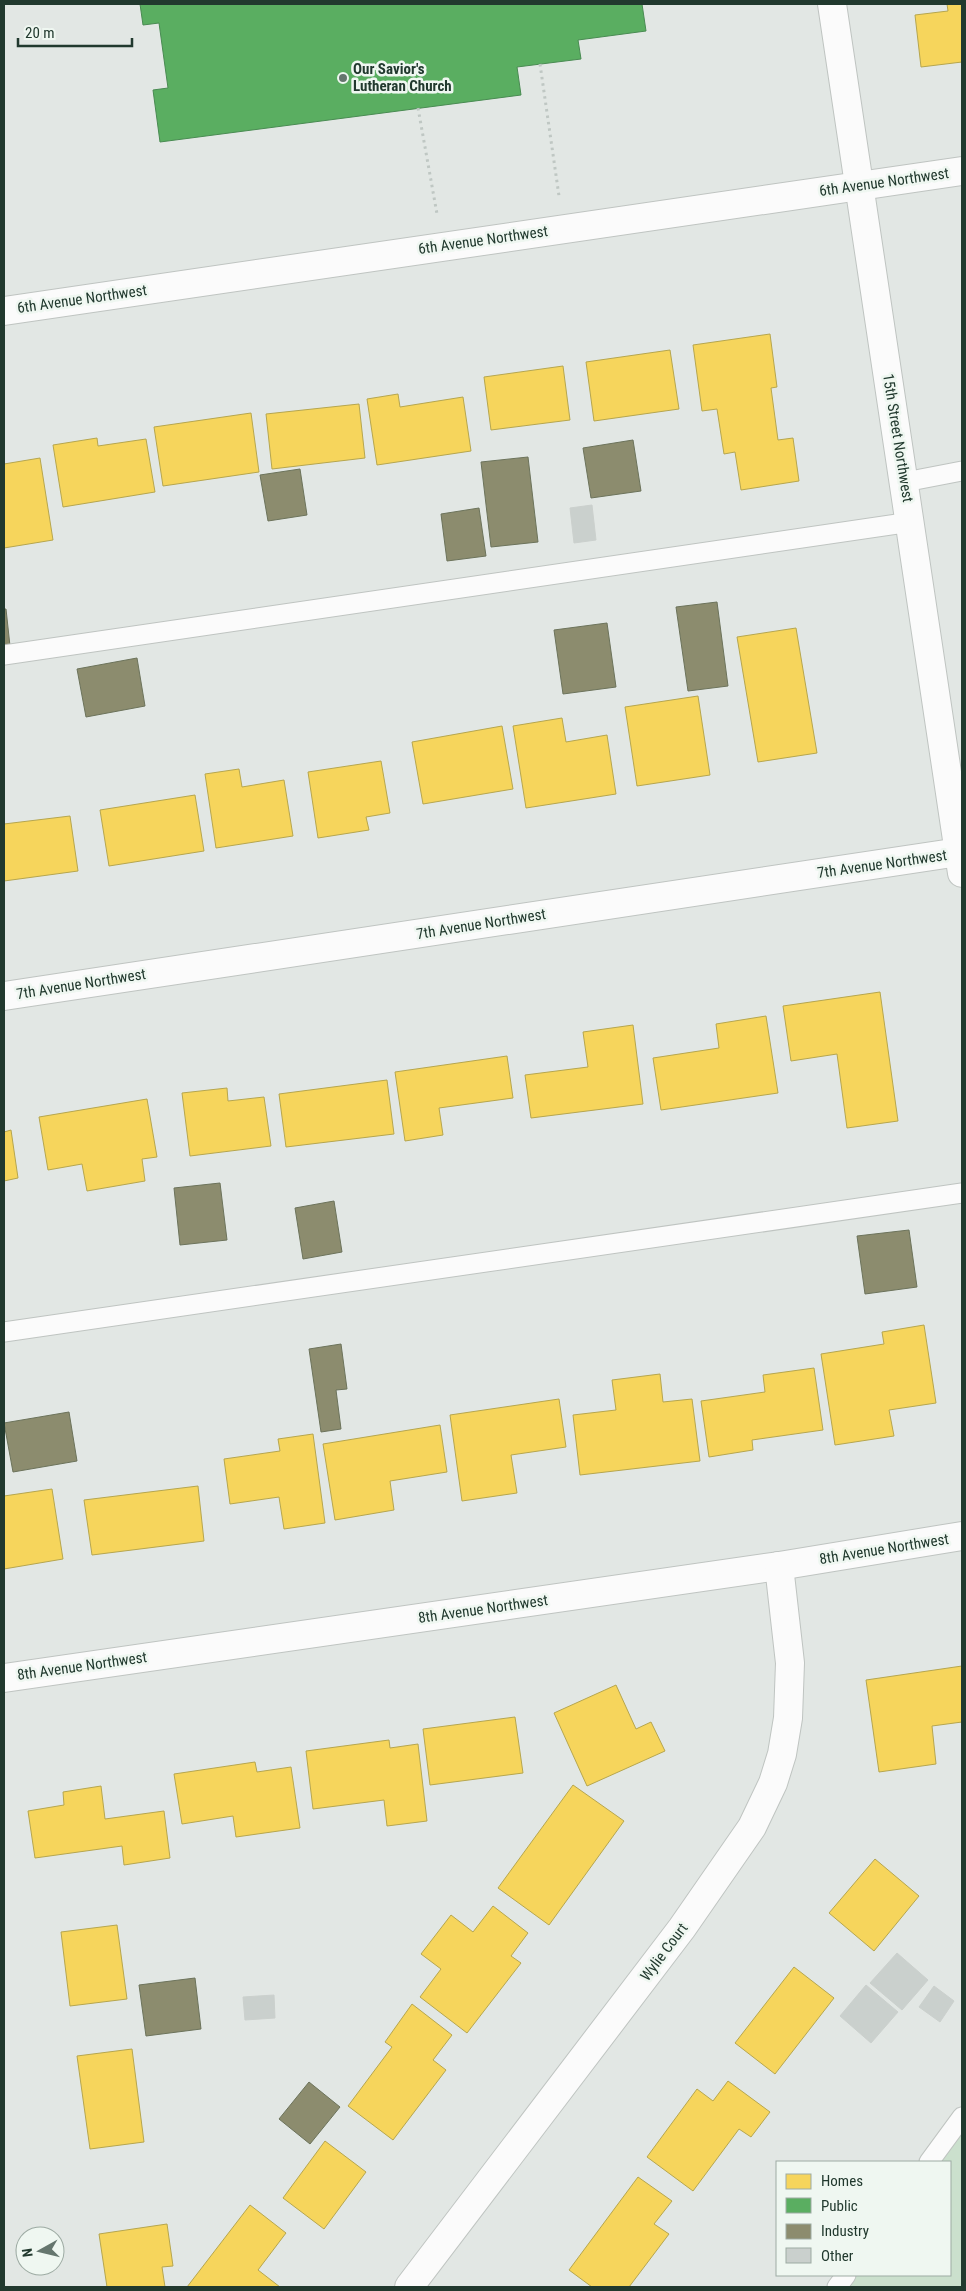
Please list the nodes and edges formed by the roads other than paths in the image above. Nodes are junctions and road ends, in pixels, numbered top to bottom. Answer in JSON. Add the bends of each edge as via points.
{"nodes":[{"id":1,"x":832,"y":4,"type":"edge"},
{"id":2,"x":962,"y":171,"type":"edge"},
{"id":3,"x":859,"y":185,"type":"junction"},
{"id":4,"x":4,"y":311,"type":"edge"},
{"id":5,"x":962,"y":471,"type":"edge"},
{"id":6,"x":905,"y":482,"type":"junction"},
{"id":7,"x":911,"y":522,"type":"junction"},
{"id":8,"x":4,"y":655,"type":"edge"},
{"id":9,"x":961,"y":863,"type":"edge"},
{"id":10,"x":4,"y":996,"type":"edge"},
{"id":11,"x":962,"y":1193,"type":"edge"},
{"id":12,"x":4,"y":1332,"type":"edge"},
{"id":13,"x":962,"y":1536,"type":"edge"},
{"id":14,"x":779,"y":1566,"type":"junction"},
{"id":15,"x":4,"y":1678,"type":"edge"},
{"id":16,"x":962,"y":2116,"type":"edge"},
{"id":17,"x":930,"y":2161,"type":"edge"},
{"id":18,"x":845,"y":2276,"type":"edge"},
{"id":19,"x":409,"y":2287,"type":"edge"},
{"id":20,"x":837,"y":2287,"type":"edge"}],
"edges":[{"from":1,"to":3,"type":"street","name":"15th Street Northwest"},
{"from":2,"to":3,"type":"street","name":"6th Avenue Northwest"},
{"from":3,"to":4,"type":"street","name":"6th Avenue Northwest"},
{"from":3,"to":6,"type":"street","name":"15th Street Northwest"},
{"from":5,"to":6,"type":"lane"},
{"from":6,"to":7,"type":"street","name":"15th Street Northwest"},
{"from":7,"to":8,"type":"lane"},
{"from":7,"to":9,"type":"street","name":"15th Street Northwest"},
{"from":9,"to":10,"type":"street","name":"7th Avenue Northwest"},
{"from":11,"to":12,"type":"lane"},
{"from":13,"to":14,"type":"street","name":"8th Avenue Northwest"},
{"from":14,"to":15,"type":"street","name":"8th Avenue Northwest"},
{"from":14,"to":19,"type":"street","name":"Wylie Court","via":[[790,1663],[788,1718],[782,1754],[752,1827],[682,1928]]},
{"from":16,"to":17,"type":"lane"},
{"from":18,"to":20,"type":"lane"}]}
